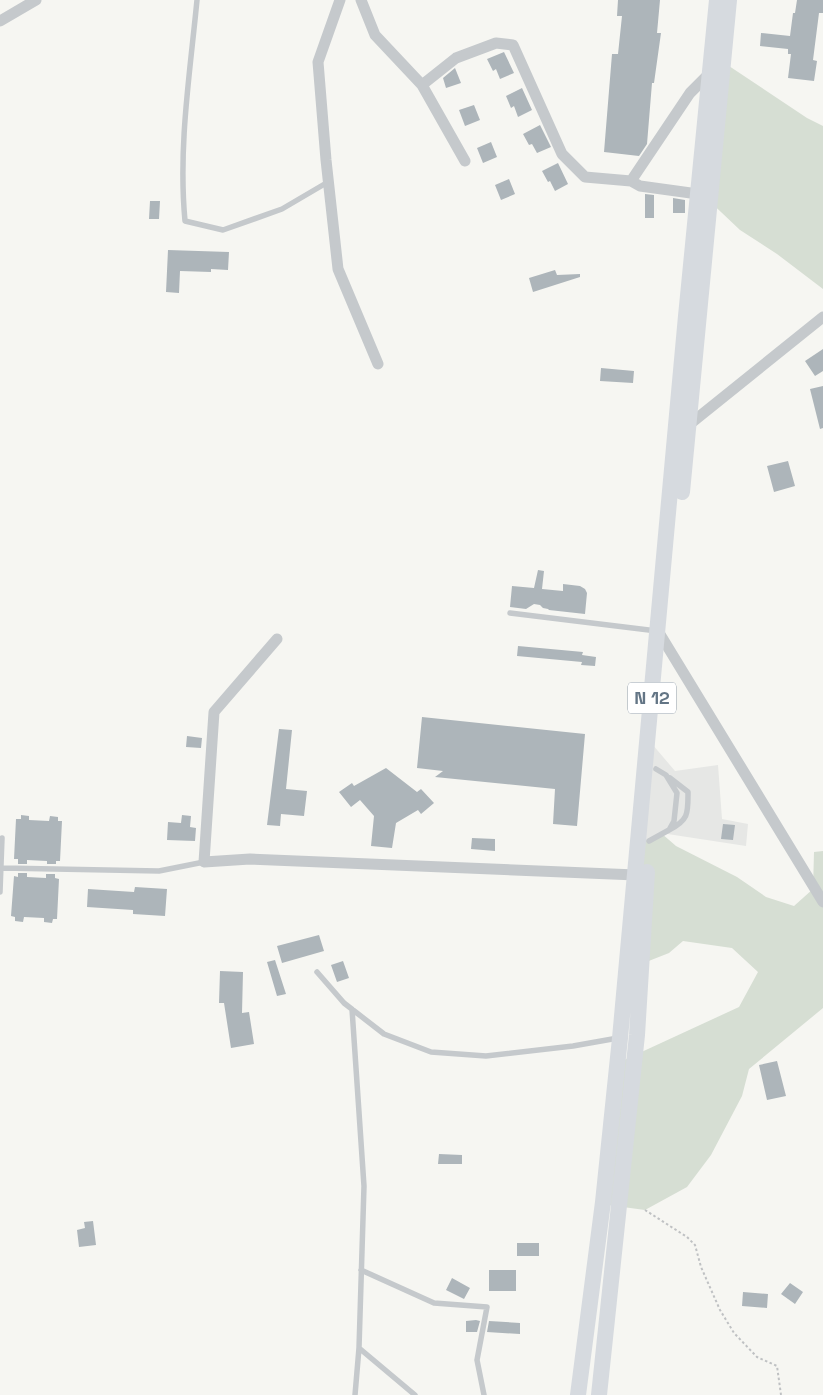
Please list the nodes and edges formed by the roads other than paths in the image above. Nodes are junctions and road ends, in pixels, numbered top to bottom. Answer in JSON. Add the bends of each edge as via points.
{"nodes":[{"id":1,"x":36,"y":0,"type":"edge"},
{"id":2,"x":197,"y":0,"type":"edge"},
{"id":3,"x":340,"y":0,"type":"edge"},
{"id":4,"x":361,"y":0,"type":"edge"},
{"id":5,"x":717,"y":0,"type":"edge"},
{"id":6,"x":729,"y":0,"type":"edge"},
{"id":7,"x":0,"y":21,"type":"edge"},
{"id":8,"x":710,"y":73,"type":"junction"},
{"id":9,"x":422,"y":85,"type":"junction"},
{"id":10,"x":465,"y":161,"type":"dead end"},
{"id":11,"x":631,"y":181,"type":"junction"},
{"id":12,"x":328,"y":182,"type":"junction"},
{"id":13,"x":698,"y":194,"type":"junction"},
{"id":14,"x":823,"y":317,"type":"edge"},
{"id":15,"x":378,"y":364,"type":"dead end"},
{"id":16,"x":682,"y":431,"type":"junction"},
{"id":17,"x":510,"y":614,"type":"dead end"},
{"id":18,"x":658,"y":631,"type":"junction"},
{"id":19,"x":277,"y":639,"type":"dead end"},
{"id":20,"x":666,"y":645,"type":"junction"},
{"id":21,"x":661,"y":772,"type":"junction"},
{"id":22,"x":669,"y":830,"type":"junction"},
{"id":23,"x":2,"y":838,"type":"dead end"},
{"id":24,"x":649,"y":841,"type":"junction"},
{"id":25,"x":1,"y":845,"type":"edge"},
{"id":26,"x":204,"y":862,"type":"junction"},
{"id":27,"x":2,"y":868,"type":"junction"},
{"id":28,"x":636,"y":875,"type":"junction"},
{"id":29,"x":0,"y":890,"type":"edge"},
{"id":30,"x":823,"y":902,"type":"edge"},
{"id":31,"x":317,"y":972,"type":"dead end"},
{"id":32,"x":352,"y":1009,"type":"junction"},
{"id":33,"x":620,"y":1038,"type":"junction"},
{"id":34,"x":361,"y":1270,"type":"junction"},
{"id":35,"x":359,"y":1348,"type":"junction"},
{"id":36,"x":355,"y":1395,"type":"edge"},
{"id":37,"x":415,"y":1395,"type":"edge"},
{"id":38,"x":484,"y":1395,"type":"edge"},
{"id":39,"x":578,"y":1395,"type":"edge"},
{"id":40,"x":599,"y":1395,"type":"edge"}],
"edges":[{"from":1,"to":7,"type":"street"},
{"from":2,"to":12,"type":"lane","via":[[184,134],[186,221],[223,230],[282,210]]},
{"from":3,"to":12,"type":"street","via":[[318,62]]},
{"from":4,"to":9,"type":"street","via":[[375,35]]},
{"from":5,"to":8,"type":"main road","number":"N 12"},
{"from":6,"to":16,"type":"main road","number":"N 12"},
{"from":8,"to":11,"type":"street","via":[[690,93]]},
{"from":8,"to":13,"type":"main road","number":"N 12"},
{"from":9,"to":10,"type":"street"},
{"from":9,"to":11,"type":"street","via":[[456,58],[496,43],[512,45],[562,154],[585,177]]},
{"from":11,"to":13,"type":"street","via":[[640,186]]},
{"from":12,"to":15,"type":"street","via":[[338,269]]},
{"from":13,"to":16,"type":"main road","number":"N 12"},
{"from":14,"to":16,"type":"street"},
{"from":16,"to":18,"type":"main road","number":"N 12"},
{"from":16,"to":20,"type":"main road","number":"N 12"},
{"from":17,"to":18,"type":"lane"},
{"from":18,"to":20,"type":"street"},
{"from":18,"to":28,"type":"main road","number":"N 12"},
{"from":19,"to":26,"type":"street","via":[[214,712]]},
{"from":20,"to":21,"type":"main road","number":"N 12"},
{"from":20,"to":30,"type":"street"},
{"from":21,"to":22,"type":"lane","via":[[677,793],[674,822]]},
{"from":21,"to":22,"type":"lane","via":[[688,792],[687,812],[681,824]]},
{"from":21,"to":24,"type":"main road","number":"N 12"},
{"from":22,"to":24,"type":"lane"},
{"from":23,"to":25,"type":"lane"},
{"from":24,"to":40,"type":"main road","number":"N 12","via":[[637,1035]]},
{"from":25,"to":27,"type":"lane"},
{"from":26,"to":27,"type":"lane","via":[[159,871]]},
{"from":26,"to":28,"type":"street","via":[[250,859]]},
{"from":27,"to":29,"type":"lane"},
{"from":28,"to":33,"type":"main road","number":"N 12"},
{"from":31,"to":32,"type":"lane"},
{"from":32,"to":33,"type":"lane","via":[[384,1034],[431,1052],[486,1056]]},
{"from":32,"to":34,"type":"lane","via":[[364,1186]]},
{"from":33,"to":39,"type":"main road","number":"N 12"},
{"from":34,"to":35,"type":"lane"},
{"from":34,"to":38,"type":"lane","via":[[434,1303],[487,1307],[477,1360]]},
{"from":35,"to":36,"type":"lane"},
{"from":35,"to":37,"type":"lane"}]}
